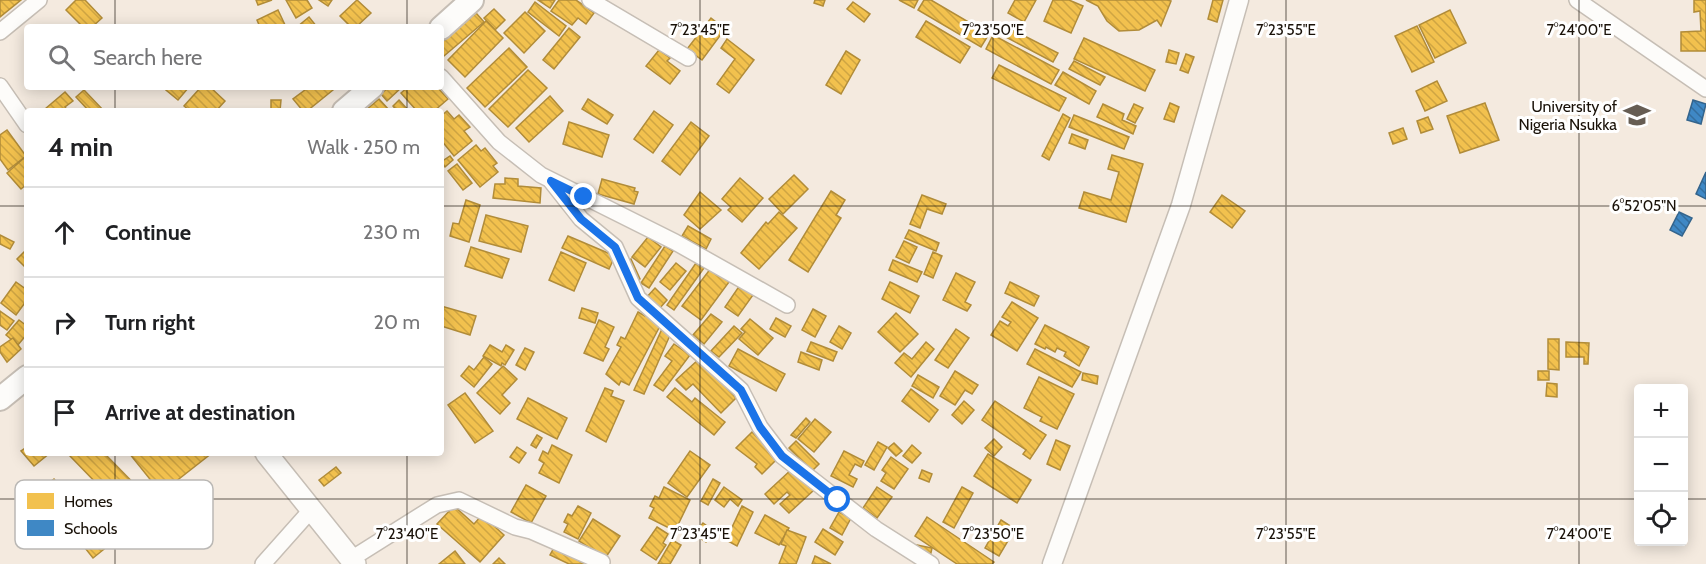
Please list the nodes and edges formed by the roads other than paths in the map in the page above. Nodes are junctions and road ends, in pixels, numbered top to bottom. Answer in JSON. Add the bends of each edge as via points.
{"nodes":[{"id":1,"x":39,"y":0,"type":"edge"},
{"id":2,"x":472,"y":0,"type":"edge"},
{"id":3,"x":590,"y":0,"type":"edge"},
{"id":4,"x":1239,"y":0,"type":"edge"},
{"id":5,"x":1577,"y":0,"type":"edge"},
{"id":6,"x":444,"y":24,"type":"edge"},
{"id":7,"x":0,"y":32,"type":"edge"},
{"id":8,"x":688,"y":58,"type":"dead end"},
{"id":9,"x":444,"y":80,"type":"edge"},
{"id":10,"x":0,"y":86,"type":"edge"},
{"id":11,"x":1706,"y":89,"type":"edge"},
{"id":12,"x":368,"y":90,"type":"edge"},
{"id":13,"x":348,"y":108,"type":"edge"},
{"id":14,"x":24,"y":121,"type":"edge"},
{"id":15,"x":551,"y":181,"type":"junction"},
{"id":16,"x":787,"y":305,"type":"dead end"},
{"id":17,"x":24,"y":379,"type":"edge"},
{"id":18,"x":0,"y":399,"type":"edge"},
{"id":19,"x":268,"y":456,"type":"edge"},
{"id":20,"x":311,"y":510,"type":"junction"},
{"id":21,"x":353,"y":561,"type":"edge"},
{"id":22,"x":602,"y":562,"type":"dead end"},
{"id":23,"x":263,"y":564,"type":"edge"},
{"id":24,"x":931,"y":564,"type":"edge"},
{"id":25,"x":1052,"y":564,"type":"edge"}],
"edges":[{"from":1,"to":7,"type":"street"},
{"from":2,"to":6,"type":"main road"},
{"from":3,"to":8,"type":"street"},
{"from":4,"to":25,"type":"street","via":[[1181,204]]},
{"from":5,"to":11,"type":"street"},
{"from":9,"to":15,"type":"street","via":[[499,142]]},
{"from":10,"to":14,"type":"street"},
{"from":12,"to":13,"type":"main road"},
{"from":15,"to":16,"type":"street","via":[[675,242]]},
{"from":15,"to":24,"type":"street","via":[[581,219],[615,247],[638,298],[741,390],[760,427],[782,456],[876,529]]},
{"from":17,"to":18,"type":"main road"},
{"from":19,"to":20,"type":"main road"},
{"from":20,"to":21,"type":"main road"},
{"from":20,"to":23,"type":"street"},
{"from":21,"to":22,"type":"street","via":[[437,505],[459,500]]}]}
